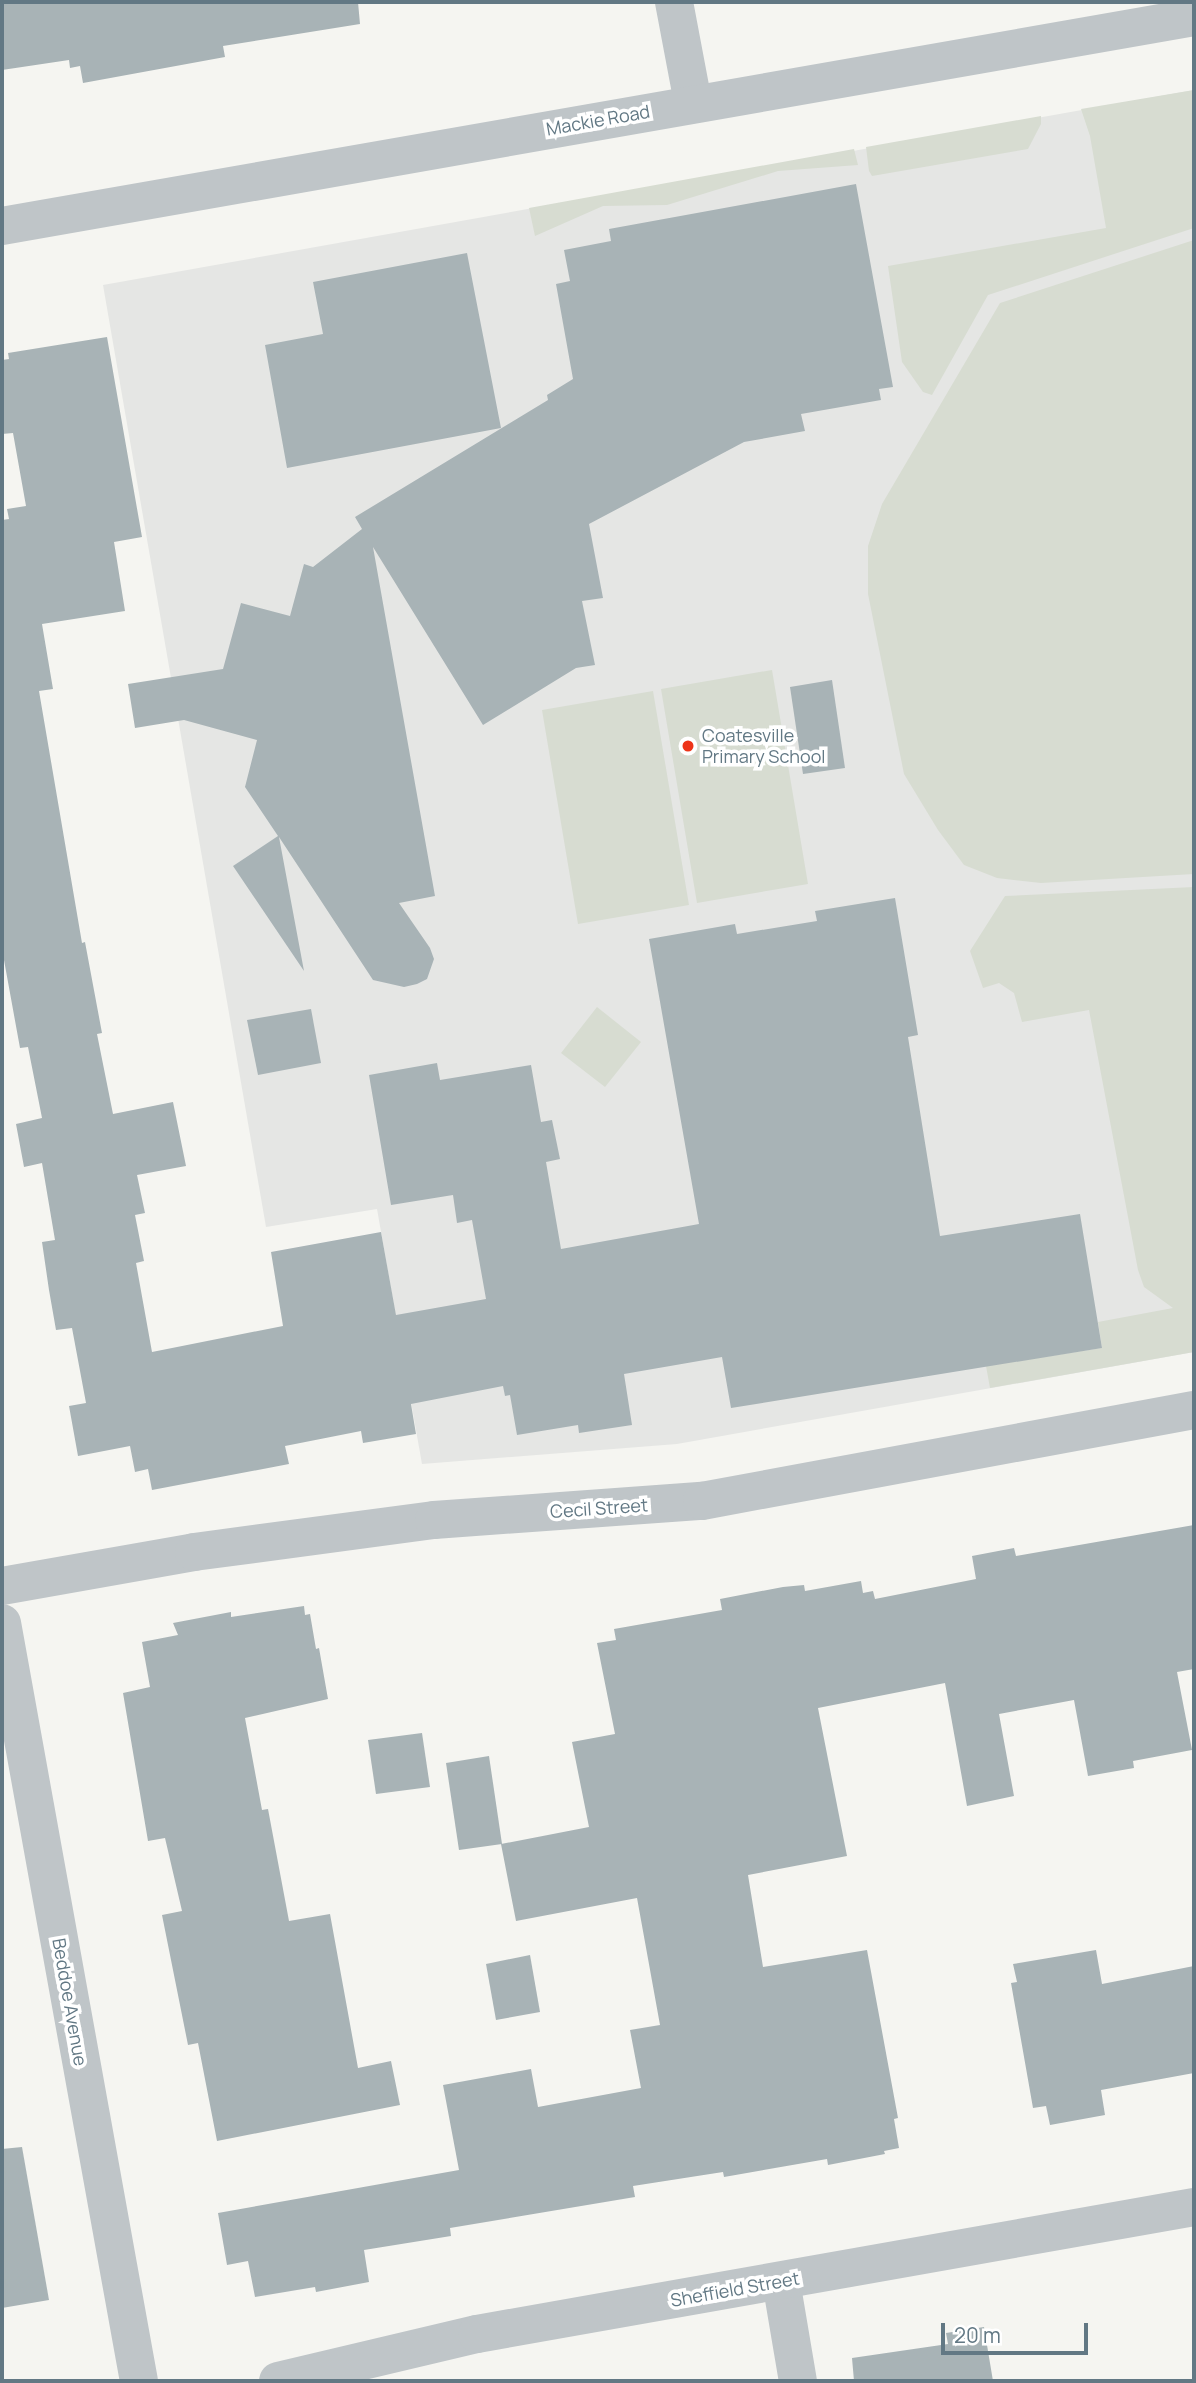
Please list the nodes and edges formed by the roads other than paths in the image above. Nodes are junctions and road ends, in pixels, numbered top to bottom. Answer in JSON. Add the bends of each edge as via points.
{"nodes":[{"id":1,"x":674,"y":2,"type":"edge"},
{"id":2,"x":1194,"y":17,"type":"edge"},
{"id":3,"x":693,"y":103,"type":"junction"},
{"id":4,"x":2,"y":226,"type":"edge"},
{"id":5,"x":1194,"y":1410,"type":"edge"},
{"id":6,"x":2,"y":1586,"type":"edge"},
{"id":7,"x":2,"y":1623,"type":"edge"},
{"id":8,"x":1194,"y":2207,"type":"edge"},
{"id":9,"x":781,"y":2281,"type":"junction"},
{"id":10,"x":139,"y":2381,"type":"edge"},
{"id":11,"x":278,"y":2381,"type":"edge"},
{"id":12,"x":798,"y":2381,"type":"edge"}],
"edges":[{"from":1,"to":3,"type":"street"},
{"from":2,"to":3,"type":"street","name":"Mackie Road"},
{"from":3,"to":4,"type":"street","name":"Mackie Road"},
{"from":5,"to":6,"type":"street","name":"Cecil Street","via":[[702,1501],[434,1520],[194,1552]]},
{"from":7,"to":10,"type":"street","name":"Beddoe Avenue"},
{"from":8,"to":9,"type":"street","name":"Sheffield Street"},
{"from":9,"to":11,"type":"street","name":"Sheffield Street","via":[[477,2334]]},
{"from":9,"to":12,"type":"street"}]}
